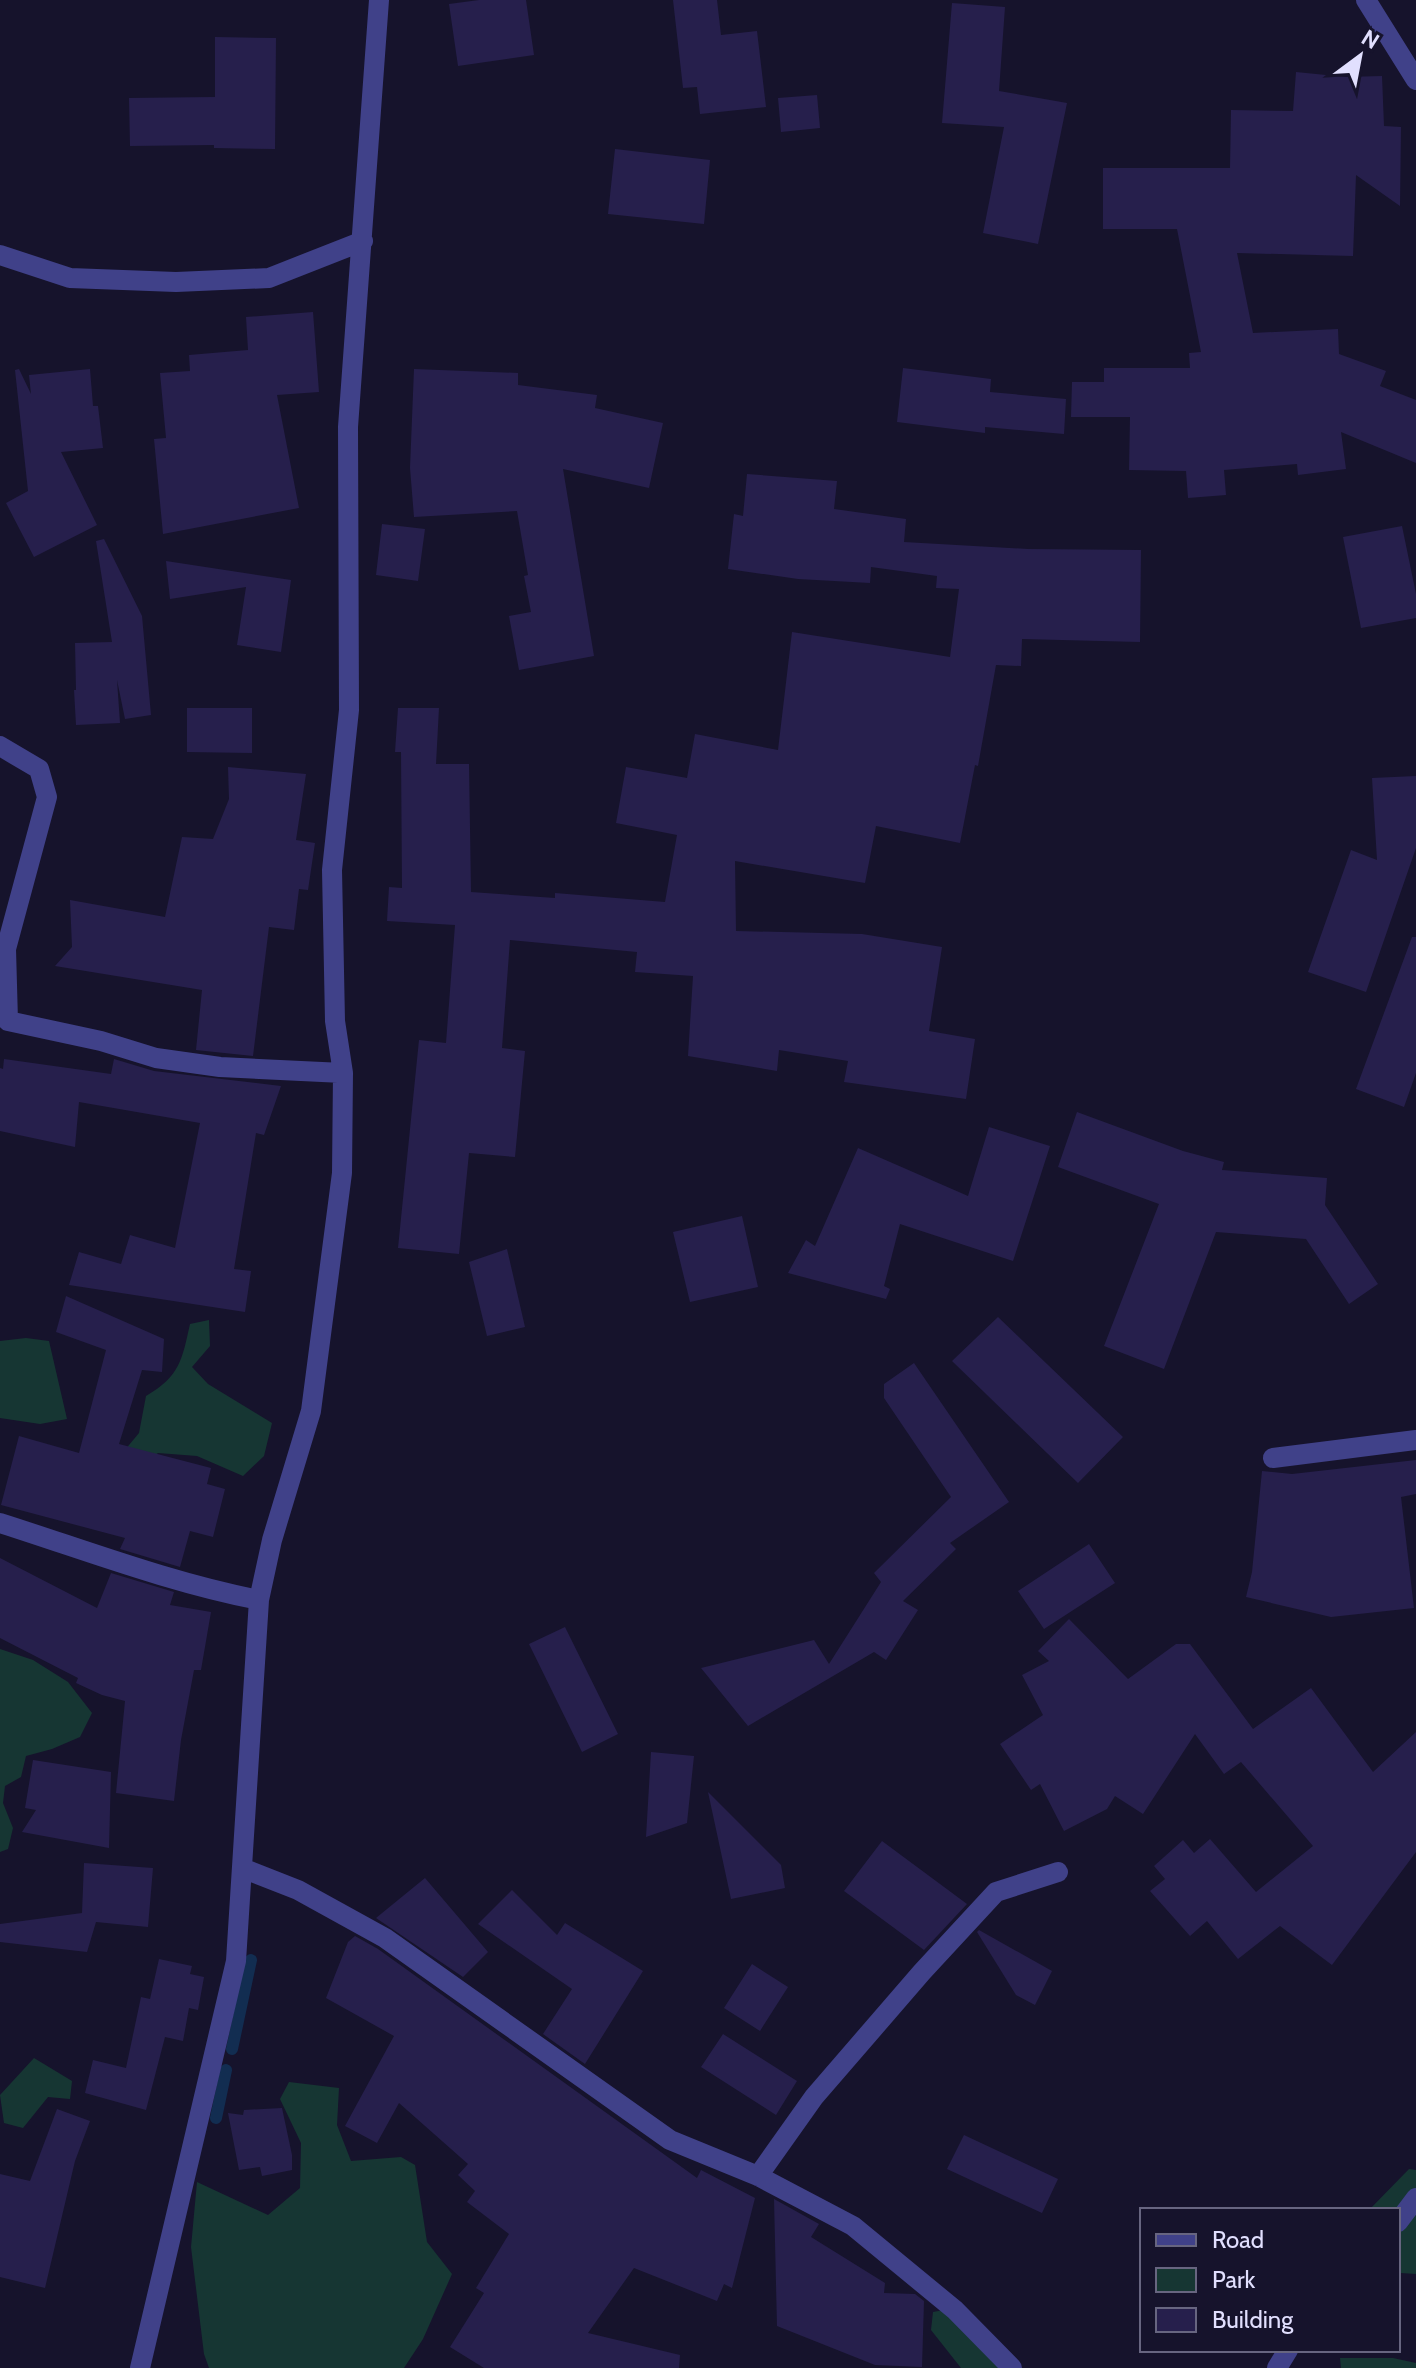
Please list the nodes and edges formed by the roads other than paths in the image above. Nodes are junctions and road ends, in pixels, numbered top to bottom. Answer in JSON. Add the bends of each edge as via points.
{"nodes":[{"id":1,"x":379,"y":0,"type":"edge"},
{"id":2,"x":1366,"y":0,"type":"edge"},
{"id":3,"x":1416,"y":80,"type":"edge"},
{"id":4,"x":363,"y":241,"type":"junction"},
{"id":5,"x":0,"y":255,"type":"edge"},
{"id":6,"x":0,"y":746,"type":"edge"},
{"id":7,"x":4,"y":1022,"type":"edge"},
{"id":8,"x":343,"y":1073,"type":"junction"},
{"id":9,"x":1416,"y":1440,"type":"edge"},
{"id":10,"x":1273,"y":1458,"type":"dead end"},
{"id":11,"x":0,"y":1523,"type":"edge"},
{"id":12,"x":259,"y":1600,"type":"junction"},
{"id":13,"x":242,"y":1868,"type":"junction"},
{"id":14,"x":1058,"y":1872,"type":"dead end"},
{"id":15,"x":758,"y":2176,"type":"junction"},
{"id":16,"x":1416,"y":2198,"type":"edge"},
{"id":17,"x":1400,"y":2219,"type":"edge"},
{"id":18,"x":140,"y":2368,"type":"edge"},
{"id":19,"x":1012,"y":2368,"type":"edge"}],
"edges":[{"from":1,"to":4,"type":"street"},
{"from":2,"to":3,"type":"street"},
{"from":4,"to":5,"type":"street","via":[[269,278],[176,282],[70,278]]},
{"from":4,"to":8,"type":"street","via":[[348,427],[349,710],[332,870],[335,1021]]},
{"from":6,"to":7,"type":"street","via":[[39,769],[47,797],[6,949]]},
{"from":7,"to":8,"type":"street","via":[[156,1058]]},
{"from":8,"to":12,"type":"street","via":[[342,1173],[311,1411]]},
{"from":9,"to":10,"type":"street"},
{"from":11,"to":12,"type":"street","via":[[166,1577]]},
{"from":12,"to":13,"type":"street"},
{"from":13,"to":15,"type":"street","via":[[298,1890],[385,1938],[670,2140]]},
{"from":13,"to":18,"type":"street","via":[[236,1961]]},
{"from":14,"to":15,"type":"street","via":[[996,1892],[814,2097]]},
{"from":15,"to":19,"type":"street","via":[[853,2226],[955,2310]]},
{"from":16,"to":17,"type":"street"}]}
